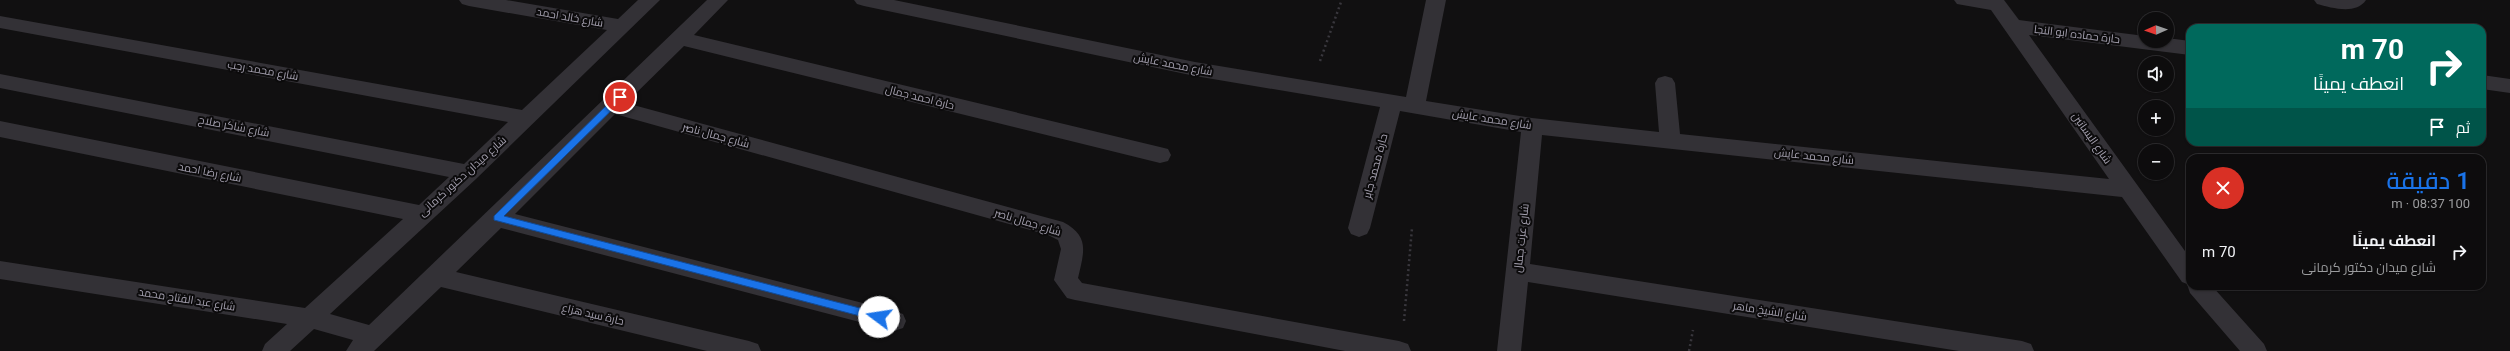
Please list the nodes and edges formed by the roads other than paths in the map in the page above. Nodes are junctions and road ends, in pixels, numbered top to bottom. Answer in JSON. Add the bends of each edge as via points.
{"nodes":[{"id":1,"x":469,"y":0,"type":"edge"},
{"id":2,"x":650,"y":0,"type":"edge"},
{"id":3,"x":718,"y":0,"type":"edge"},
{"id":4,"x":864,"y":0,"type":"edge"},
{"id":5,"x":1436,"y":0,"type":"edge"},
{"id":6,"x":1964,"y":0,"type":"edge"},
{"id":7,"x":2324,"y":0,"type":"edge"},
{"id":8,"x":2356,"y":0,"type":"edge"},
{"id":9,"x":1995,"y":2,"type":"edge"},
{"id":10,"x":0,"y":22,"type":"edge"},
{"id":11,"x":623,"y":26,"type":"junction"},
{"id":12,"x":2012,"y":26,"type":"junction"},
{"id":13,"x":680,"y":38,"type":"junction"},
{"id":14,"x":2186,"y":48,"type":"edge"},
{"id":15,"x":0,"y":81,"type":"edge"},
{"id":16,"x":1665,"y":83,"type":"dead end"},
{"id":17,"x":2486,"y":83,"type":"edge"},
{"id":18,"x":2510,"y":86,"type":"edge"},
{"id":19,"x":1391,"y":104,"type":"junction"},
{"id":20,"x":611,"y":106,"type":"junction"},
{"id":21,"x":1414,"y":107,"type":"junction"},
{"id":22,"x":526,"y":118,"type":"junction"},
{"id":23,"x":1532,"y":126,"type":"junction"},
{"id":24,"x":0,"y":129,"type":"edge"},
{"id":25,"x":1670,"y":140,"type":"junction"},
{"id":26,"x":1160,"y":156,"type":"dead end"},
{"id":27,"x":468,"y":173,"type":"junction"},
{"id":28,"x":2128,"y":189,"type":"junction"},
{"id":29,"x":421,"y":214,"type":"junction"},
{"id":30,"x":497,"y":218,"type":"junction"},
{"id":31,"x":1359,"y":228,"type":"dead end"},
{"id":32,"x":0,"y":270,"type":"edge"},
{"id":33,"x":2186,"y":270,"type":"edge"},
{"id":34,"x":1517,"y":271,"type":"junction"},
{"id":35,"x":437,"y":277,"type":"junction"},
{"id":36,"x":2202,"y":290,"type":"edge"},
{"id":37,"x":308,"y":318,"type":"junction"},
{"id":38,"x":894,"y":321,"type":"dead end"},
{"id":39,"x":365,"y":344,"type":"edge"},
{"id":40,"x":274,"y":351,"type":"edge"},
{"id":41,"x":749,"y":351,"type":"edge"},
{"id":42,"x":1399,"y":351,"type":"edge"},
{"id":43,"x":1509,"y":351,"type":"edge"},
{"id":44,"x":2022,"y":351,"type":"edge"},
{"id":45,"x":2255,"y":351,"type":"edge"}],
"edges":[{"from":1,"to":11,"type":"street","name":"شارع خالد احمد"},
{"from":2,"to":11,"type":"street","name":"شارع ميدان دكتور كرمانى"},
{"from":3,"to":13,"type":"street"},
{"from":4,"to":19,"type":"street","name":"شارع محمد عايش","via":[[1195,69]]},
{"from":5,"to":21,"type":"street"},
{"from":6,"to":9,"type":"street"},
{"from":7,"to":8,"type":"street","via":[[2353,3]]},
{"from":9,"to":12,"type":"street","name":"شارع البساتين"},
{"from":10,"to":22,"type":"street","name":"شارع محمد رجب"},
{"from":11,"to":22,"type":"street","name":"شارع ميدان دكتور كرمانى"},
{"from":12,"to":14,"type":"street","name":"حارة حماده ابو النجا"},
{"from":12,"to":28,"type":"street","name":"شارع البساتين"},
{"from":13,"to":20,"type":"street"},
{"from":13,"to":26,"type":"street","name":"حارة احمد جمال"},
{"from":15,"to":27,"type":"street","name":"شارع شاكر صلاح"},
{"from":16,"to":25,"type":"street"},
{"from":17,"to":18,"type":"street"},
{"from":19,"to":21,"type":"street","name":"شارع محمد عايش"},
{"from":19,"to":31,"type":"street","name":"حارة محمد جابر"},
{"from":20,"to":30,"type":"street"},
{"from":20,"to":42,"type":"street","name":"شارع جمال ناصر","via":[[1055,228],[1068,235],[1073,249],[1066,280],[1075,291]]},
{"from":21,"to":23,"type":"street","name":"شارع محمد عايش"},
{"from":22,"to":27,"type":"street","name":"شارع ميدان دكتور كرمانى"},
{"from":23,"to":25,"type":"street","name":"شارع محمد عايش"},
{"from":23,"to":34,"type":"street","name":"شارع عزت جمال"},
{"from":24,"to":29,"type":"street","name":"شارع رضا احمد"},
{"from":25,"to":28,"type":"street","name":"شارع محمد عايش"},
{"from":27,"to":29,"type":"street","name":"شارع ميدان دكتور كرمانى"},
{"from":28,"to":33,"type":"street","name":"شارع البساتين"},
{"from":29,"to":37,"type":"street","name":"شارع ميدان دكتور كرمانى"},
{"from":30,"to":35,"type":"street"},
{"from":30,"to":38,"type":"street"},
{"from":32,"to":37,"type":"street","name":"شارع عبد الفتاح محمد"},
{"from":34,"to":43,"type":"street","name":"شارع عزت جمال"},
{"from":34,"to":44,"type":"street","name":"شارع الشيخ ماهر"},
{"from":35,"to":39,"type":"street"},
{"from":35,"to":41,"type":"street","name":"حارة سيد هزاع"},
{"from":36,"to":45,"type":"street"},
{"from":37,"to":39,"type":"street","name":"شارع عبد الفتاح محمد"},
{"from":37,"to":40,"type":"street","name":"شارع ميدان دكتور كرمانى"}]}
